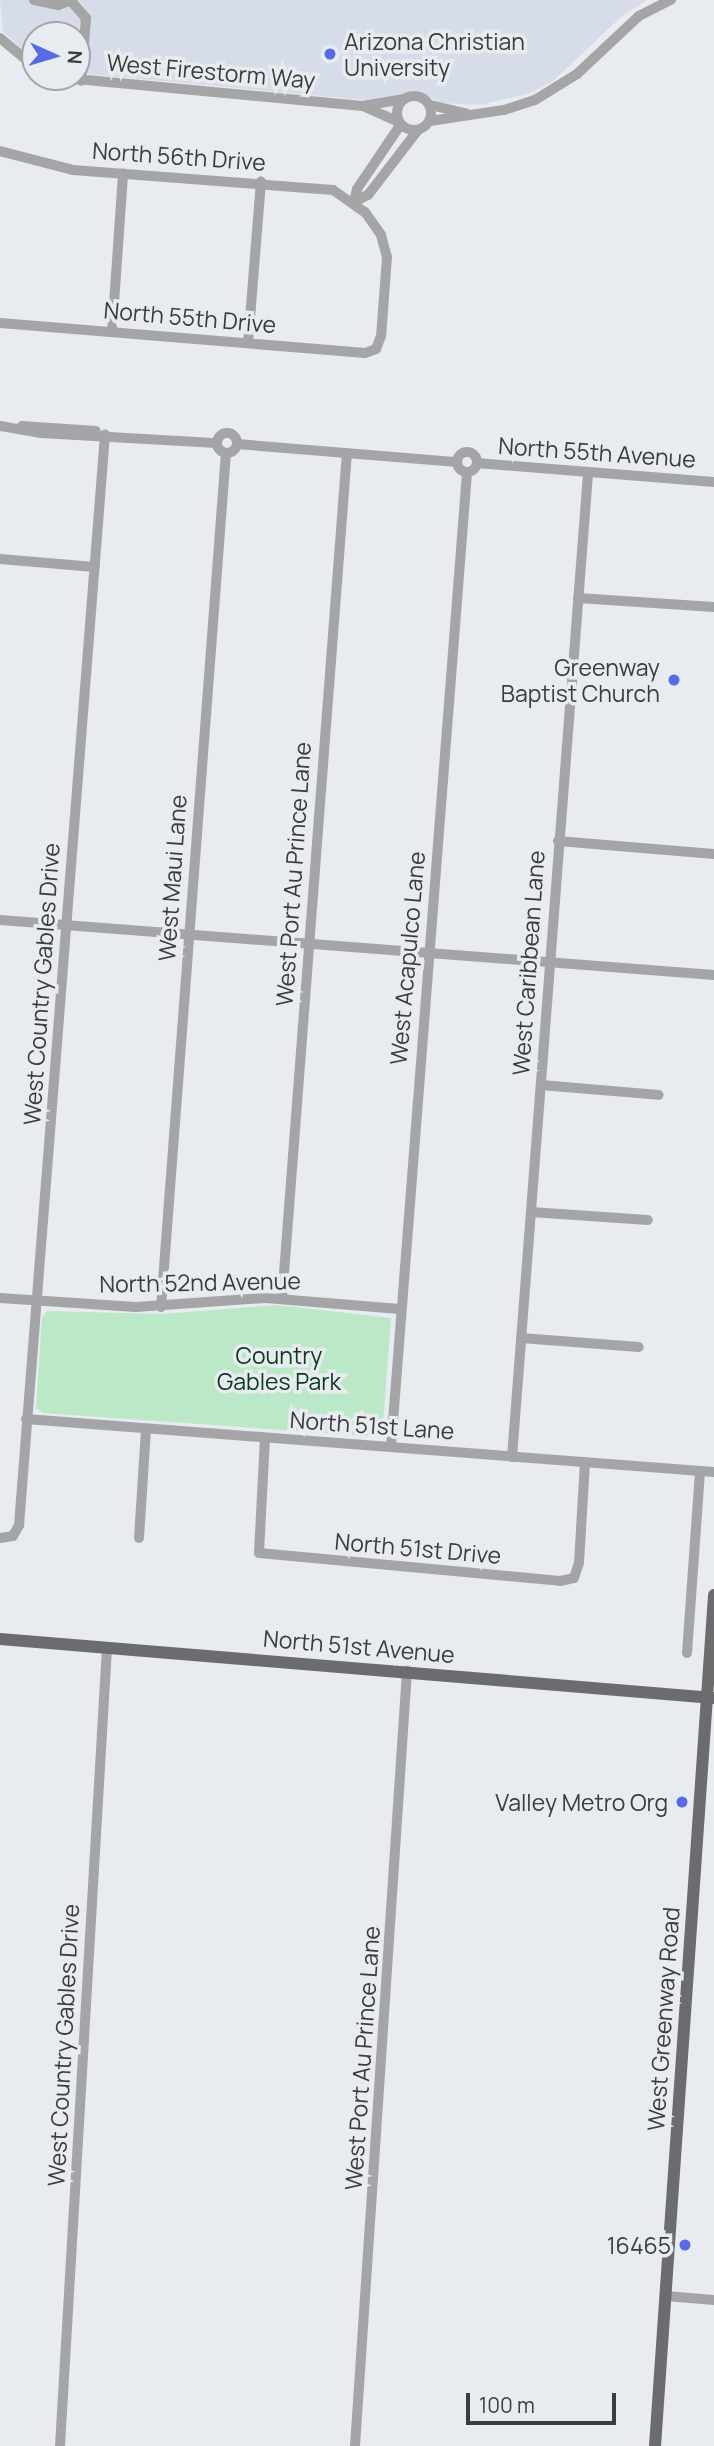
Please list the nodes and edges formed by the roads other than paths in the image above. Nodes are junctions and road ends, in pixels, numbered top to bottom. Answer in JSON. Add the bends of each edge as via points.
{"nodes":[{"id":1,"x":34,"y":0,"type":"edge"},
{"id":2,"x":71,"y":0,"type":"edge"},
{"id":3,"x":671,"y":0,"type":"edge"},
{"id":4,"x":86,"y":21,"type":"edge"},
{"id":5,"x":0,"y":38,"type":"edge"},
{"id":6,"x":21,"y":55,"type":"edge"},
{"id":7,"x":91,"y":82,"type":"edge"},
{"id":8,"x":404,"y":99,"type":"junction"},
{"id":9,"x":430,"y":105,"type":"junction"},
{"id":10,"x":363,"y":106,"type":"junction"},
{"id":11,"x":466,"y":113,"type":"junction"},
{"id":12,"x":430,"y":121,"type":"junction"},
{"id":13,"x":400,"y":123,"type":"junction"},
{"id":14,"x":418,"y":130,"type":"junction"},
{"id":15,"x":0,"y":151,"type":"edge"},
{"id":16,"x":376,"y":163,"type":"junction"},
{"id":17,"x":386,"y":170,"type":"junction"},
{"id":18,"x":122,"y":173,"type":"junction"},
{"id":19,"x":261,"y":182,"type":"junction"},
{"id":20,"x":354,"y":202,"type":"junction"},
{"id":21,"x":0,"y":323,"type":"edge"},
{"id":22,"x":113,"y":332,"type":"junction"},
{"id":23,"x":248,"y":343,"type":"junction"},
{"id":24,"x":5,"y":427,"type":"edge"},
{"id":25,"x":105,"y":434,"type":"junction"},
{"id":26,"x":217,"y":443,"type":"junction"},
{"id":27,"x":237,"y":444,"type":"junction"},
{"id":28,"x":226,"y":453,"type":"junction"},
{"id":29,"x":346,"y":453,"type":"junction"},
{"id":30,"x":457,"y":462,"type":"junction"},
{"id":31,"x":477,"y":463,"type":"junction"},
{"id":32,"x":467,"y":472,"type":"junction"},
{"id":33,"x":588,"y":473,"type":"junction"},
{"id":34,"x":714,"y":482,"type":"edge"},
{"id":35,"x":0,"y":559,"type":"edge"},
{"id":36,"x":95,"y":567,"type":"junction"},
{"id":37,"x":578,"y":598,"type":"junction"},
{"id":38,"x":714,"y":607,"type":"edge"},
{"id":39,"x":558,"y":841,"type":"junction"},
{"id":40,"x":714,"y":853,"type":"edge"},
{"id":41,"x":0,"y":920,"type":"edge"},
{"id":42,"x":66,"y":925,"type":"junction"},
{"id":43,"x":188,"y":935,"type":"junction"},
{"id":44,"x":309,"y":944,"type":"junction"},
{"id":45,"x":428,"y":953,"type":"junction"},
{"id":46,"x":550,"y":962,"type":"junction"},
{"id":47,"x":714,"y":975,"type":"edge"},
{"id":48,"x":541,"y":1085,"type":"junction"},
{"id":49,"x":659,"y":1096,"type":"dead end"},
{"id":50,"x":531,"y":1212,"type":"junction"},
{"id":51,"x":648,"y":1220,"type":"dead end"},
{"id":52,"x":0,"y":1298,"type":"edge"},
{"id":53,"x":282,"y":1299,"type":"junction"},
{"id":54,"x":36,"y":1301,"type":"junction"},
{"id":55,"x":161,"y":1307,"type":"junction"},
{"id":56,"x":400,"y":1309,"type":"junction"},
{"id":57,"x":521,"y":1338,"type":"junction"},
{"id":58,"x":639,"y":1347,"type":"dead end"},
{"id":59,"x":26,"y":1419,"type":"junction"},
{"id":60,"x":146,"y":1429,"type":"junction"},
{"id":61,"x":265,"y":1438,"type":"junction"},
{"id":62,"x":391,"y":1447,"type":"junction"},
{"id":63,"x":512,"y":1457,"type":"junction"},
{"id":64,"x":585,"y":1462,"type":"junction"},
{"id":65,"x":700,"y":1471,"type":"junction"},
{"id":66,"x":714,"y":1472,"type":"edge"},
{"id":67,"x":0,"y":1538,"type":"edge"},
{"id":68,"x":139,"y":1538,"type":"dead end"},
{"id":69,"x":714,"y":1595,"type":"edge"},
{"id":70,"x":0,"y":1639,"type":"edge"},
{"id":71,"x":107,"y":1647,"type":"junction"},
{"id":72,"x":687,"y":1653,"type":"dead end"},
{"id":73,"x":407,"y":1671,"type":"junction"},
{"id":74,"x":710,"y":1698,"type":"edge"},
{"id":75,"x":666,"y":2296,"type":"junction"},
{"id":76,"x":714,"y":2300,"type":"edge"},
{"id":77,"x":60,"y":2446,"type":"edge"},
{"id":78,"x":355,"y":2446,"type":"edge"},
{"id":79,"x":655,"y":2446,"type":"edge"}],
"edges":[{"from":1,"to":2,"type":"street","via":[[58,5]]},
{"from":2,"to":4,"type":"street"},
{"from":3,"to":11,"type":"street","via":[[639,16],[556,89],[521,106]]},
{"from":5,"to":6,"type":"street"},
{"from":7,"to":10,"type":"street","name":"West Firestorm Way"},
{"from":8,"to":9,"type":"street","via":[[418,96]]},
{"from":8,"to":10,"type":"street","name":"West Firestorm Way"},
{"from":8,"to":13,"type":"street","via":[[397,110]]},
{"from":9,"to":11,"type":"street"},
{"from":9,"to":12,"type":"street"},
{"from":10,"to":13,"type":"street","name":"West Firestorm Way"},
{"from":11,"to":12,"type":"street"},
{"from":12,"to":14,"type":"street"},
{"from":13,"to":14,"type":"street"},
{"from":13,"to":16,"type":"street"},
{"from":14,"to":17,"type":"street"},
{"from":15,"to":18,"type":"street","name":"North 56th Drive","via":[[46,166]]},
{"from":16,"to":17,"type":"street"},
{"from":16,"to":20,"type":"street","via":[[357,189]]},
{"from":17,"to":20,"type":"street","via":[[368,195]]},
{"from":18,"to":19,"type":"street","name":"North 56th Drive"},
{"from":18,"to":22,"type":"street"},
{"from":19,"to":20,"type":"street","name":"North 56th Drive","via":[[332,190]]},
{"from":19,"to":23,"type":"street"},
{"from":20,"to":23,"type":"street","name":"North 55th Drive","via":[[381,235],[387,257],[382,335],[376,349],[365,353]]},
{"from":21,"to":22,"type":"street","name":"North 55th Drive"},
{"from":22,"to":23,"type":"street","name":"North 55th Drive"},
{"from":24,"to":25,"type":"street","name":"North 55th Avenue","via":[[41,424]]},
{"from":25,"to":26,"type":"street","name":"North 55th Avenue"},
{"from":25,"to":36,"type":"street","name":"West Country Gables Drive"},
{"from":26,"to":27,"type":"street","name":"North 55th Avenue","via":[[226,433]]},
{"from":26,"to":28,"type":"street"},
{"from":27,"to":28,"type":"street"},
{"from":27,"to":29,"type":"street","name":"North 55th Avenue"},
{"from":28,"to":43,"type":"street","name":"West Maui Lane"},
{"from":29,"to":30,"type":"street","name":"North 55th Avenue"},
{"from":29,"to":44,"type":"street","name":"West Port Au Prince Lane"},
{"from":30,"to":31,"type":"street","name":"North 55th Avenue","via":[[466,452],[474,455]]},
{"from":30,"to":32,"type":"street","name":"North 55th Avenue"},
{"from":31,"to":32,"type":"street","name":"North 55th Avenue"},
{"from":31,"to":33,"type":"street","name":"North 55th Avenue"},
{"from":32,"to":45,"type":"street","name":"West Acapulco Lane"},
{"from":33,"to":34,"type":"street","name":"North 55th Avenue"},
{"from":33,"to":37,"type":"street","name":"West Caribbean Lane"},
{"from":35,"to":36,"type":"street"},
{"from":36,"to":42,"type":"street","name":"West Country Gables Drive"},
{"from":37,"to":38,"type":"street"},
{"from":37,"to":39,"type":"street","name":"West Caribbean Lane"},
{"from":39,"to":40,"type":"street"},
{"from":39,"to":46,"type":"street","name":"West Caribbean Lane"},
{"from":41,"to":42,"type":"street"},
{"from":42,"to":43,"type":"street"},
{"from":42,"to":54,"type":"street","name":"West Country Gables Drive"},
{"from":43,"to":44,"type":"street"},
{"from":43,"to":55,"type":"street","name":"West Maui Lane"},
{"from":44,"to":45,"type":"street"},
{"from":44,"to":53,"type":"street","name":"West Port Au Prince Lane"},
{"from":45,"to":46,"type":"street"},
{"from":45,"to":56,"type":"street","name":"West Acapulco Lane"},
{"from":46,"to":47,"type":"street"},
{"from":46,"to":48,"type":"street","name":"West Caribbean Lane"},
{"from":48,"to":49,"type":"street"},
{"from":48,"to":50,"type":"street","name":"West Caribbean Lane"},
{"from":50,"to":51,"type":"street"},
{"from":50,"to":57,"type":"street","name":"West Caribbean Lane"},
{"from":52,"to":54,"type":"street","name":"North 52nd Avenue"},
{"from":53,"to":55,"type":"street","name":"North 52nd Avenue"},
{"from":53,"to":56,"type":"street","name":"North 52nd Avenue"},
{"from":54,"to":55,"type":"street","name":"North 52nd Avenue"},
{"from":54,"to":59,"type":"street","name":"West Country Gables Drive"},
{"from":56,"to":62,"type":"street","name":"West Acapulco Lane"},
{"from":57,"to":58,"type":"street"},
{"from":57,"to":63,"type":"street","name":"West Caribbean Lane"},
{"from":59,"to":60,"type":"street","name":"North 51st Lane"},
{"from":59,"to":67,"type":"street","name":"West Country Gables Drive","via":[[19,1525],[13,1536]]},
{"from":60,"to":61,"type":"street","name":"North 51st Lane"},
{"from":60,"to":68,"type":"street"},
{"from":61,"to":62,"type":"street","name":"North 51st Lane"},
{"from":61,"to":64,"type":"street","name":"North 51st Drive","via":[[260,1553],[533,1579],[574,1578],[579,1563]]},
{"from":62,"to":63,"type":"street","name":"North 51st Lane"},
{"from":63,"to":64,"type":"street","name":"North 51st Lane"},
{"from":64,"to":65,"type":"street","name":"North 51st Lane"},
{"from":65,"to":66,"type":"street","name":"North 51st Lane"},
{"from":65,"to":72,"type":"street"},
{"from":69,"to":74,"type":"main road","name":"West Greenway Road"},
{"from":70,"to":71,"type":"main road","name":"North 51st Avenue"},
{"from":71,"to":73,"type":"main road","name":"North 51st Avenue"},
{"from":71,"to":77,"type":"street","name":"West Country Gables Drive"},
{"from":73,"to":74,"type":"main road","name":"North 51st Avenue"},
{"from":73,"to":78,"type":"street","name":"West Port Au Prince Lane"},
{"from":74,"to":75,"type":"main road","name":"West Greenway Road"},
{"from":75,"to":76,"type":"street"},
{"from":75,"to":79,"type":"main road","name":"West Greenway Road"}]}
